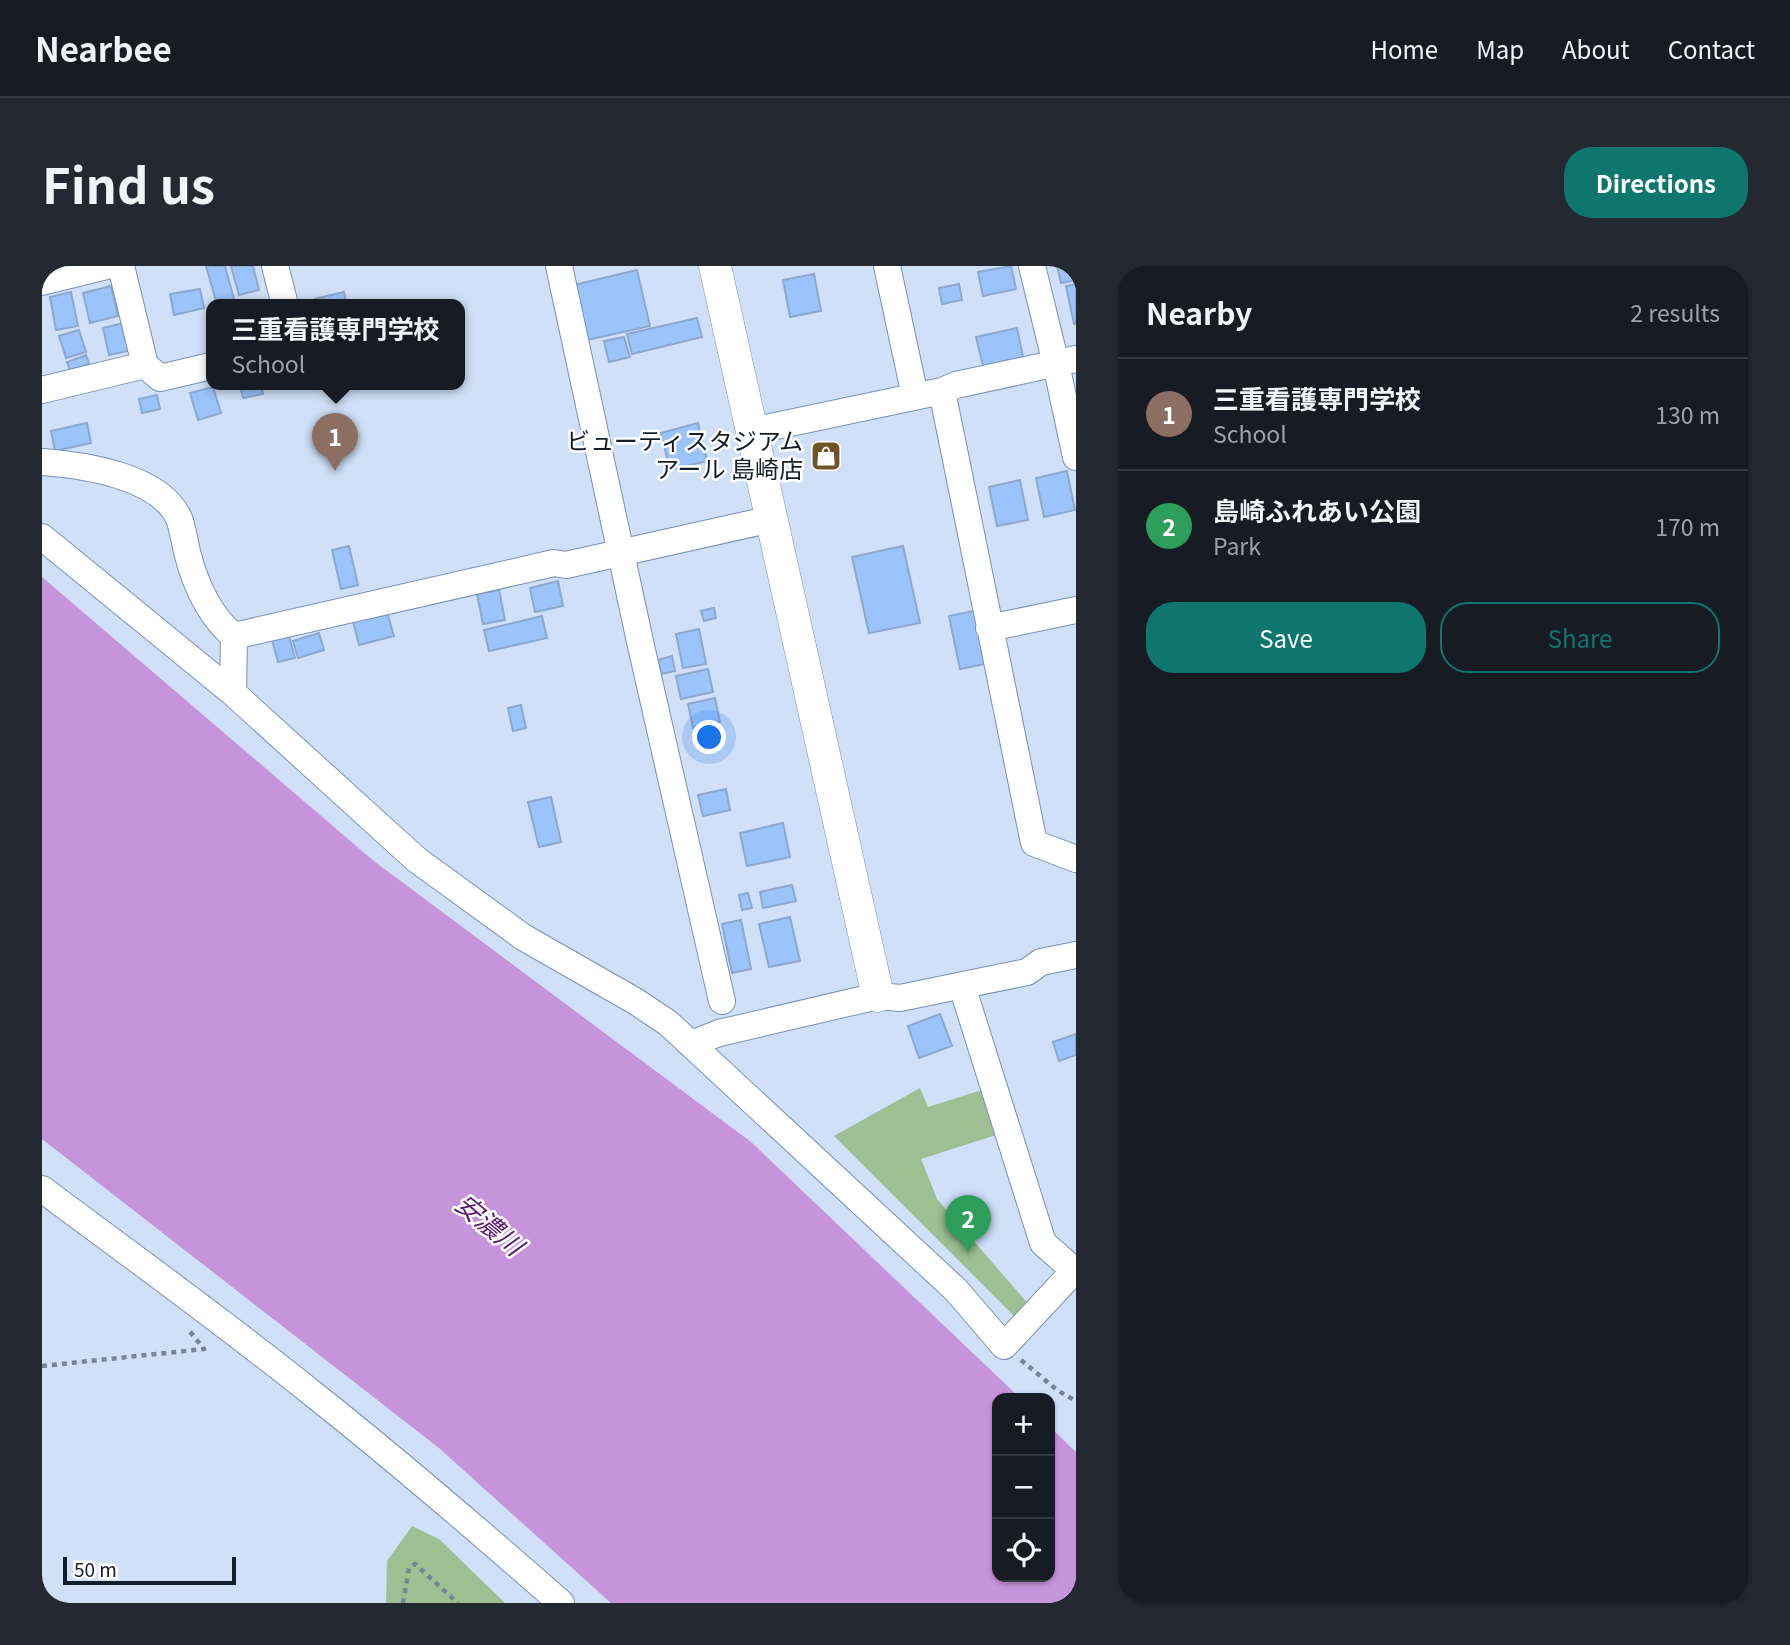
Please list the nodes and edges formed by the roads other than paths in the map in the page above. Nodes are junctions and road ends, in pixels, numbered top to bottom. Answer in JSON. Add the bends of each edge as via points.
{"nodes":[{"id":1,"x":107,"y":266,"type":"edge"},
{"id":2,"x":121,"y":266,"type":"edge"},
{"id":3,"x":275,"y":266,"type":"edge"},
{"id":4,"x":559,"y":266,"type":"edge"},
{"id":5,"x":715,"y":266,"type":"edge"},
{"id":6,"x":887,"y":266,"type":"edge"},
{"id":7,"x":1032,"y":266,"type":"edge"},
{"id":8,"x":42,"y":282,"type":"edge"},
{"id":9,"x":283,"y":299,"type":"edge"},
{"id":10,"x":1066,"y":362,"type":"edge"},
{"id":11,"x":145,"y":365,"type":"junction"},
{"id":12,"x":206,"y":367,"type":"edge"},
{"id":13,"x":42,"y":390,"type":"edge"},
{"id":14,"x":942,"y":391,"type":"junction"},
{"id":15,"x":915,"y":396,"type":"junction"},
{"id":16,"x":752,"y":430,"type":"junction"},
{"id":17,"x":1076,"y":457,"type":"edge"},
{"id":18,"x":42,"y":462,"type":"edge"},
{"id":19,"x":772,"y":519,"type":"junction"},
{"id":20,"x":42,"y":537,"type":"edge"},
{"id":21,"x":622,"y":554,"type":"junction"},
{"id":22,"x":1076,"y":610,"type":"edge"},
{"id":23,"x":989,"y":628,"type":"junction"},
{"id":24,"x":234,"y":636,"type":"junction"},
{"id":25,"x":233,"y":693,"type":"junction"},
{"id":26,"x":1076,"y":859,"type":"edge"},
{"id":27,"x":1076,"y":955,"type":"edge"},
{"id":28,"x":962,"y":986,"type":"junction"},
{"id":29,"x":878,"y":996,"type":"junction"},
{"id":30,"x":722,"y":1001,"type":"dead end"},
{"id":31,"x":691,"y":1044,"type":"junction"},
{"id":32,"x":42,"y":1189,"type":"edge"},
{"id":33,"x":1075,"y":1270,"type":"edge"},
{"id":34,"x":561,"y":1603,"type":"edge"}],
"edges":[{"from":1,"to":8,"type":"street"},
{"from":2,"to":11,"type":"street"},
{"from":3,"to":9,"type":"street"},
{"from":4,"to":21,"type":"street"},
{"from":5,"to":16,"type":"street"},
{"from":6,"to":15,"type":"street"},
{"from":7,"to":10,"type":"street"},
{"from":10,"to":14,"type":"street"},
{"from":10,"to":17,"type":"street"},
{"from":11,"to":12,"type":"street","via":[[160,378]]},
{"from":11,"to":13,"type":"street"},
{"from":14,"to":15,"type":"street"},
{"from":14,"to":23,"type":"street"},
{"from":15,"to":16,"type":"street"},
{"from":16,"to":19,"type":"street"},
{"from":18,"to":24,"type":"street","via":[[86,467],[156,491],[179,519],[196,582],[206,601]]},
{"from":19,"to":21,"type":"street"},
{"from":19,"to":29,"type":"street"},
{"from":20,"to":25,"type":"street"},
{"from":21,"to":24,"type":"street","via":[[566,565],[554,563]]},
{"from":21,"to":30,"type":"street"},
{"from":22,"to":23,"type":"street"},
{"from":23,"to":26,"type":"street","via":[[1034,843]]},
{"from":24,"to":25,"type":"street"},
{"from":25,"to":31,"type":"street","via":[[417,860],[523,937],[657,1015]]},
{"from":27,"to":28,"type":"street","via":[[1041,962],[1027,972]]},
{"from":28,"to":29,"type":"street","via":[[900,998]]},
{"from":28,"to":33,"type":"street","via":[[1043,1243]]},
{"from":29,"to":31,"type":"street"},
{"from":31,"to":33,"type":"street","via":[[956,1290],[1004,1346]]},
{"from":32,"to":34,"type":"street","via":[[313,1394]]}]}
